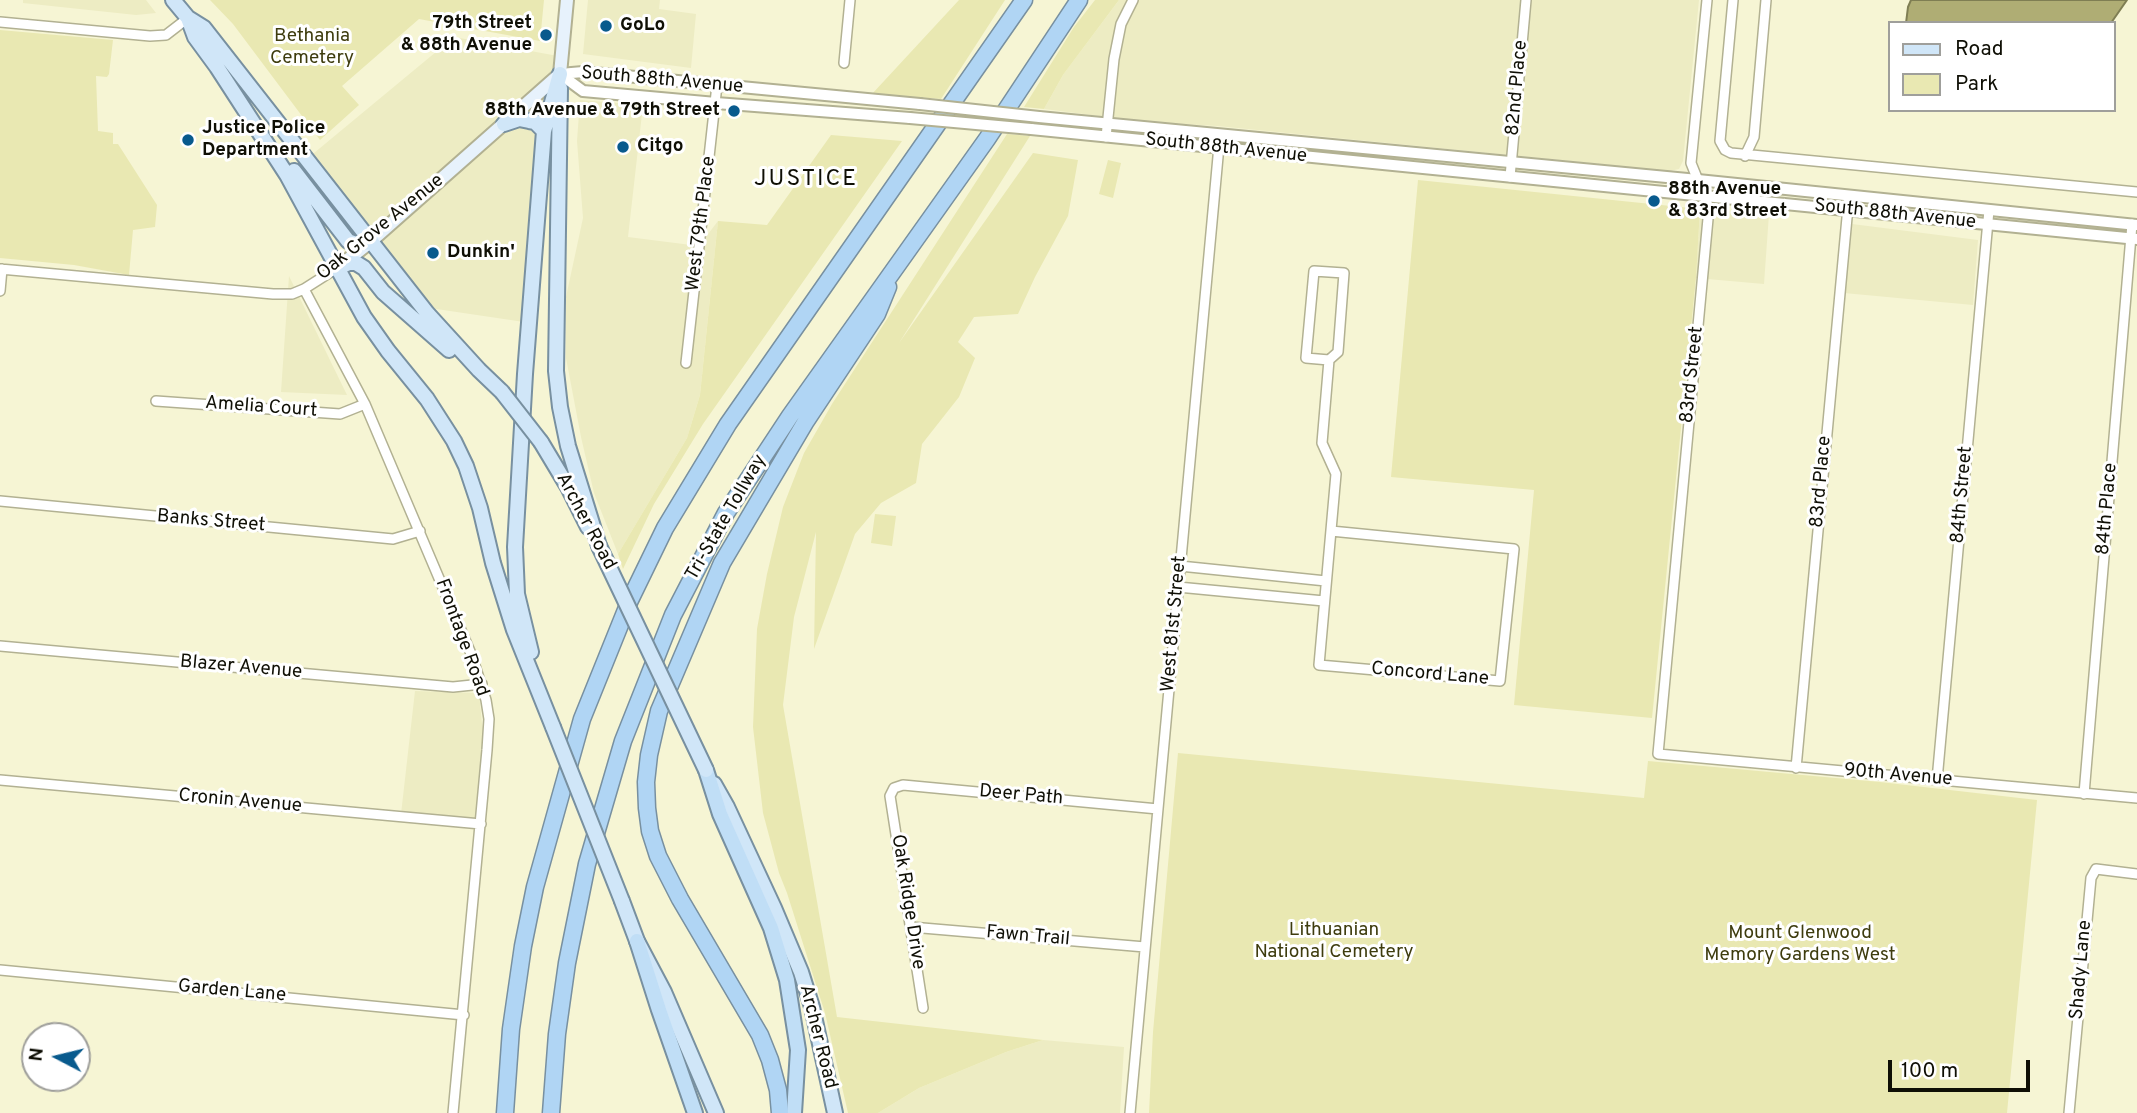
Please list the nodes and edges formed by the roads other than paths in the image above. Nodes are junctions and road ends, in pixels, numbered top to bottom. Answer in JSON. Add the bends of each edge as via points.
{"nodes":[{"id":1,"x":173,"y":0,"type":"edge"},
{"id":2,"x":567,"y":0,"type":"edge"},
{"id":3,"x":850,"y":0,"type":"edge"},
{"id":4,"x":1024,"y":0,"type":"edge"},
{"id":5,"x":1079,"y":0,"type":"edge"},
{"id":6,"x":1133,"y":0,"type":"edge"},
{"id":7,"x":1526,"y":0,"type":"edge"},
{"id":8,"x":1707,"y":0,"type":"edge"},
{"id":9,"x":1733,"y":0,"type":"edge"},
{"id":10,"x":1766,"y":0,"type":"edge"},
{"id":11,"x":188,"y":18,"type":"junction"},
{"id":12,"x":0,"y":22,"type":"edge"},
{"id":13,"x":844,"y":63,"type":"dead end"},
{"id":14,"x":560,"y":74,"type":"junction"},
{"id":15,"x":717,"y":85,"type":"junction"},
{"id":16,"x":716,"y":103,"type":"junction"},
{"id":17,"x":504,"y":124,"type":"junction"},
{"id":18,"x":1107,"y":124,"type":"junction"},
{"id":19,"x":259,"y":130,"type":"junction"},
{"id":20,"x":544,"y":131,"type":"junction"},
{"id":21,"x":1220,"y":135,"type":"junction"},
{"id":22,"x":1106,"y":137,"type":"junction"},
{"id":23,"x":1219,"y":148,"type":"junction"},
{"id":24,"x":1745,"y":156,"type":"junction"},
{"id":25,"x":1511,"y":163,"type":"junction"},
{"id":26,"x":1510,"y":177,"type":"junction"},
{"id":27,"x":1698,"y":180,"type":"junction"},
{"id":28,"x":2137,"y":192,"type":"edge"},
{"id":29,"x":1704,"y":196,"type":"junction"},
{"id":30,"x":1849,"y":196,"type":"junction"},
{"id":31,"x":1989,"y":210,"type":"junction"},
{"id":32,"x":1847,"y":211,"type":"junction"},
{"id":33,"x":1988,"y":224,"type":"junction"},
{"id":34,"x":2134,"y":225,"type":"edge"},
{"id":35,"x":2134,"y":239,"type":"edge"},
{"id":36,"x":370,"y":242,"type":"junction"},
{"id":37,"x":902,"y":255,"type":"junction"},
{"id":38,"x":337,"y":268,"type":"junction"},
{"id":39,"x":1,"y":269,"type":"edge"},
{"id":40,"x":304,"y":289,"type":"junction"},
{"id":41,"x":0,"y":291,"type":"edge"},
{"id":42,"x":1329,"y":360,"type":"junction"},
{"id":43,"x":686,"y":363,"type":"dead end"},
{"id":44,"x":479,"y":370,"type":"junction"},
{"id":45,"x":156,"y":401,"type":"dead end"},
{"id":46,"x":365,"y":404,"type":"junction"},
{"id":47,"x":0,"y":502,"type":"edge"},
{"id":48,"x":420,"y":531,"type":"junction"},
{"id":49,"x":1331,"y":531,"type":"junction"},
{"id":50,"x":599,"y":546,"type":"junction"},
{"id":51,"x":1180,"y":566,"type":"junction"},
{"id":52,"x":1326,"y":581,"type":"junction"},
{"id":53,"x":1178,"y":587,"type":"junction"},
{"id":54,"x":1324,"y":601,"type":"junction"},
{"id":55,"x":0,"y":646,"type":"edge"},
{"id":56,"x":482,"y":684,"type":"junction"},
{"id":57,"x":541,"y":692,"type":"junction"},
{"id":58,"x":1658,"y":754,"type":"joint"},
{"id":59,"x":1796,"y":768,"type":"junction"},
{"id":60,"x":706,"y":770,"type":"junction"},
{"id":61,"x":0,"y":780,"type":"edge"},
{"id":62,"x":1937,"y":780,"type":"junction"},
{"id":63,"x":2084,"y":794,"type":"junction"},
{"id":64,"x":890,"y":796,"type":"joint"},
{"id":65,"x":2137,"y":798,"type":"edge"},
{"id":66,"x":1158,"y":809,"type":"junction"},
{"id":67,"x":481,"y":824,"type":"junction"},
{"id":68,"x":2137,"y":874,"type":"edge"},
{"id":69,"x":912,"y":927,"type":"junction"},
{"id":70,"x":638,"y":941,"type":"junction"},
{"id":71,"x":1145,"y":947,"type":"junction"},
{"id":72,"x":0,"y":970,"type":"edge"},
{"id":73,"x":923,"y":1008,"type":"dead end"},
{"id":74,"x":464,"y":1015,"type":"junction"},
{"id":75,"x":453,"y":1113,"type":"edge"},
{"id":76,"x":505,"y":1113,"type":"edge"},
{"id":77,"x":551,"y":1113,"type":"edge"},
{"id":78,"x":695,"y":1113,"type":"edge"},
{"id":79,"x":716,"y":1113,"type":"edge"},
{"id":80,"x":779,"y":1113,"type":"edge"},
{"id":81,"x":794,"y":1113,"type":"edge"},
{"id":82,"x":835,"y":1113,"type":"edge"},
{"id":83,"x":1130,"y":1113,"type":"edge"},
{"id":84,"x":2069,"y":1113,"type":"edge"}],
"edges":[{"from":1,"to":11,"type":"main road","name":"Archer Road"},
{"from":2,"to":14,"type":"main road"},
{"from":3,"to":13,"type":"street"},
{"from":4,"to":76,"type":"highway","via":[[728,424],[666,528],[630,600],[582,719],[535,887],[510,1029]]},
{"from":5,"to":37,"type":"highway","name":"Tri-State Tollway","via":[[987,139]]},
{"from":6,"to":18,"type":"street","via":[[1121,24]]},
{"from":7,"to":25,"type":"street","name":"82nd Place"},
{"from":8,"to":27,"type":"street","name":"83rd Street","via":[[1691,163]]},
{"from":9,"to":24,"type":"street","via":[[1720,141],[1725,150]]},
{"from":10,"to":24,"type":"street","via":[[1754,137]]},
{"from":11,"to":12,"type":"street","via":[[166,35],[150,36]]},
{"from":11,"to":19,"type":"main road","name":"Archer Road","via":[[195,37]]},
{"from":11,"to":36,"type":"main road","name":"Archer Road","via":[[204,28]]},
{"from":14,"to":15,"type":"street","name":"South 88th Avenue","via":[[583,72]]},
{"from":14,"to":16,"type":"street","name":"South 88th Avenue","via":[[583,91]]},
{"from":14,"to":17,"type":"main road","name":"Oak Grove Avenue"},
{"from":14,"to":20,"type":"main road"},
{"from":14,"to":50,"type":"main road","via":[[556,371],[568,446]]},
{"from":15,"to":16,"type":"street","name":"West 79th Place"},
{"from":15,"to":18,"type":"street","name":"South 88th Avenue","bridge":true},
{"from":16,"to":22,"type":"street","name":"South 88th Avenue","bridge":true},
{"from":16,"to":43,"type":"street","name":"West 79th Place"},
{"from":17,"to":20,"type":"main road","via":[[519,119],[535,122]]},
{"from":17,"to":36,"type":"main road","name":"Oak Grove Avenue"},
{"from":18,"to":21,"type":"street","name":"South 88th Avenue"},
{"from":18,"to":22,"type":"street"},
{"from":19,"to":36,"type":"main road","via":[[348,241]]},
{"from":19,"to":38,"type":"main road","name":"Archer Road"},
{"from":20,"to":57,"type":"main road","via":[[515,547],[523,620]]},
{"from":21,"to":23,"type":"street","name":"West 81st Street"},
{"from":21,"to":25,"type":"street","name":"South 88th Avenue"},
{"from":22,"to":23,"type":"street","name":"South 88th Avenue"},
{"from":23,"to":26,"type":"street","name":"South 88th Avenue"},
{"from":23,"to":51,"type":"street","name":"West 81st Street"},
{"from":24,"to":28,"type":"street"},
{"from":25,"to":26,"type":"street","name":"82nd Place"},
{"from":25,"to":27,"type":"street","name":"South 88th Avenue"},
{"from":26,"to":29,"type":"street","name":"South 88th Avenue"},
{"from":27,"to":29,"type":"street","name":"83rd Street"},
{"from":27,"to":30,"type":"street","name":"South 88th Avenue"},
{"from":29,"to":32,"type":"street","name":"South 88th Avenue"},
{"from":29,"to":58,"type":"street","name":"83rd Street","via":[[1709,208]]},
{"from":30,"to":31,"type":"street","name":"South 88th Avenue"},
{"from":30,"to":32,"type":"street","name":"83rd Place"},
{"from":31,"to":33,"type":"street","name":"84th Street"},
{"from":31,"to":34,"type":"street","name":"South 88th Avenue"},
{"from":32,"to":33,"type":"street","name":"South 88th Avenue"},
{"from":32,"to":59,"type":"street","name":"83rd Place"},
{"from":33,"to":35,"type":"street","name":"South 88th Avenue"},
{"from":33,"to":62,"type":"street","name":"84th Street"},
{"from":34,"to":35,"type":"street","name":"84th Place"},
{"from":35,"to":63,"type":"street","name":"84th Place"},
{"from":36,"to":38,"type":"main road","name":"Oak Grove Avenue"},
{"from":36,"to":44,"type":"main road","name":"Archer Road"},
{"from":37,"to":77,"type":"highway","name":"Tri-State Tollway","via":[[726,513],[673,615],[623,741],[587,864],[567,963]]},
{"from":37,"to":80,"type":"highway","via":[[877,314],[806,421],[722,563],[659,711],[649,755],[647,808],[658,856],[760,1035],[778,1090]]},
{"from":38,"to":40,"type":"street","name":"Oak Grove Avenue"},
{"from":38,"to":44,"type":"main road","via":[[356,263],[364,268],[383,292],[452,353]]},
{"from":38,"to":57,"type":"main road","name":"Archer Road","via":[[364,317],[454,441],[477,498],[506,606]]},
{"from":39,"to":40,"type":"street","name":"Oak Grove Avenue","via":[[273,294]]},
{"from":39,"to":41,"type":"street"},
{"from":40,"to":46,"type":"street","name":"Frontage Road"},
{"from":42,"to":42,"type":"street","name":"Concord Lane","via":[[1338,352],[1344,273],[1314,271],[1306,358]]},
{"from":42,"to":49,"type":"street","name":"Concord Lane","via":[[1322,443],[1336,474]]},
{"from":44,"to":50,"type":"main road","name":"Archer Road","bridge":true,"via":[[541,442]]},
{"from":45,"to":46,"type":"street","name":"Amelia Court","via":[[340,414]]},
{"from":46,"to":48,"type":"street","name":"Frontage Road"},
{"from":47,"to":48,"type":"street","name":"Banks Street","via":[[393,539]]},
{"from":48,"to":56,"type":"street","name":"Frontage Road"},
{"from":49,"to":52,"type":"street","name":"Concord Lane"},
{"from":49,"to":54,"type":"street","name":"Concord Lane","via":[[1514,550],[1500,681],[1319,665]]},
{"from":50,"to":60,"type":"main road","name":"Archer Road","bridge":true},
{"from":51,"to":52,"type":"street"},
{"from":51,"to":53,"type":"street","name":"West 81st Street"},
{"from":52,"to":54,"type":"street","name":"Concord Lane"},
{"from":53,"to":54,"type":"street"},
{"from":53,"to":66,"type":"street","name":"West 81st Street"},
{"from":55,"to":56,"type":"street","name":"Blazer Avenue","via":[[453,687]]},
{"from":56,"to":67,"type":"street","name":"Frontage Road","via":[[489,719]]},
{"from":57,"to":70,"type":"main road","bridge":true},
{"from":58,"to":59,"type":"street","name":"90th Avenue"},
{"from":59,"to":62,"type":"street","name":"90th Avenue"},
{"from":60,"to":81,"type":"highway","via":[[720,814],[771,928],[787,980],[797,1050]]},
{"from":60,"to":82,"type":"main road","name":"Archer Road","via":[[801,972]]},
{"from":61,"to":67,"type":"street","name":"Cronin Avenue"},
{"from":62,"to":63,"type":"street","name":"90th Avenue"},
{"from":63,"to":65,"type":"street","name":"90th Avenue"},
{"from":64,"to":66,"type":"street","name":"Deer Path","via":[[894,788],[903,785]]},
{"from":64,"to":69,"type":"street","name":"Oak Ridge Drive"},
{"from":66,"to":71,"type":"street","name":"West 81st Street"},
{"from":67,"to":74,"type":"street","name":"Frontage Road"},
{"from":68,"to":84,"type":"street","name":"Shady Lane","via":[[2096,869],[2091,878]]},
{"from":69,"to":71,"type":"street","name":"Fawn Trail"},
{"from":69,"to":73,"type":"street","name":"Oak Ridge Drive"},
{"from":70,"to":78,"type":"highway"},
{"from":70,"to":79,"type":"main road"},
{"from":71,"to":83,"type":"street","name":"West 81st Street"},
{"from":72,"to":74,"type":"street","name":"Garden Lane"},
{"from":74,"to":75,"type":"street","name":"Frontage Road"}]}
